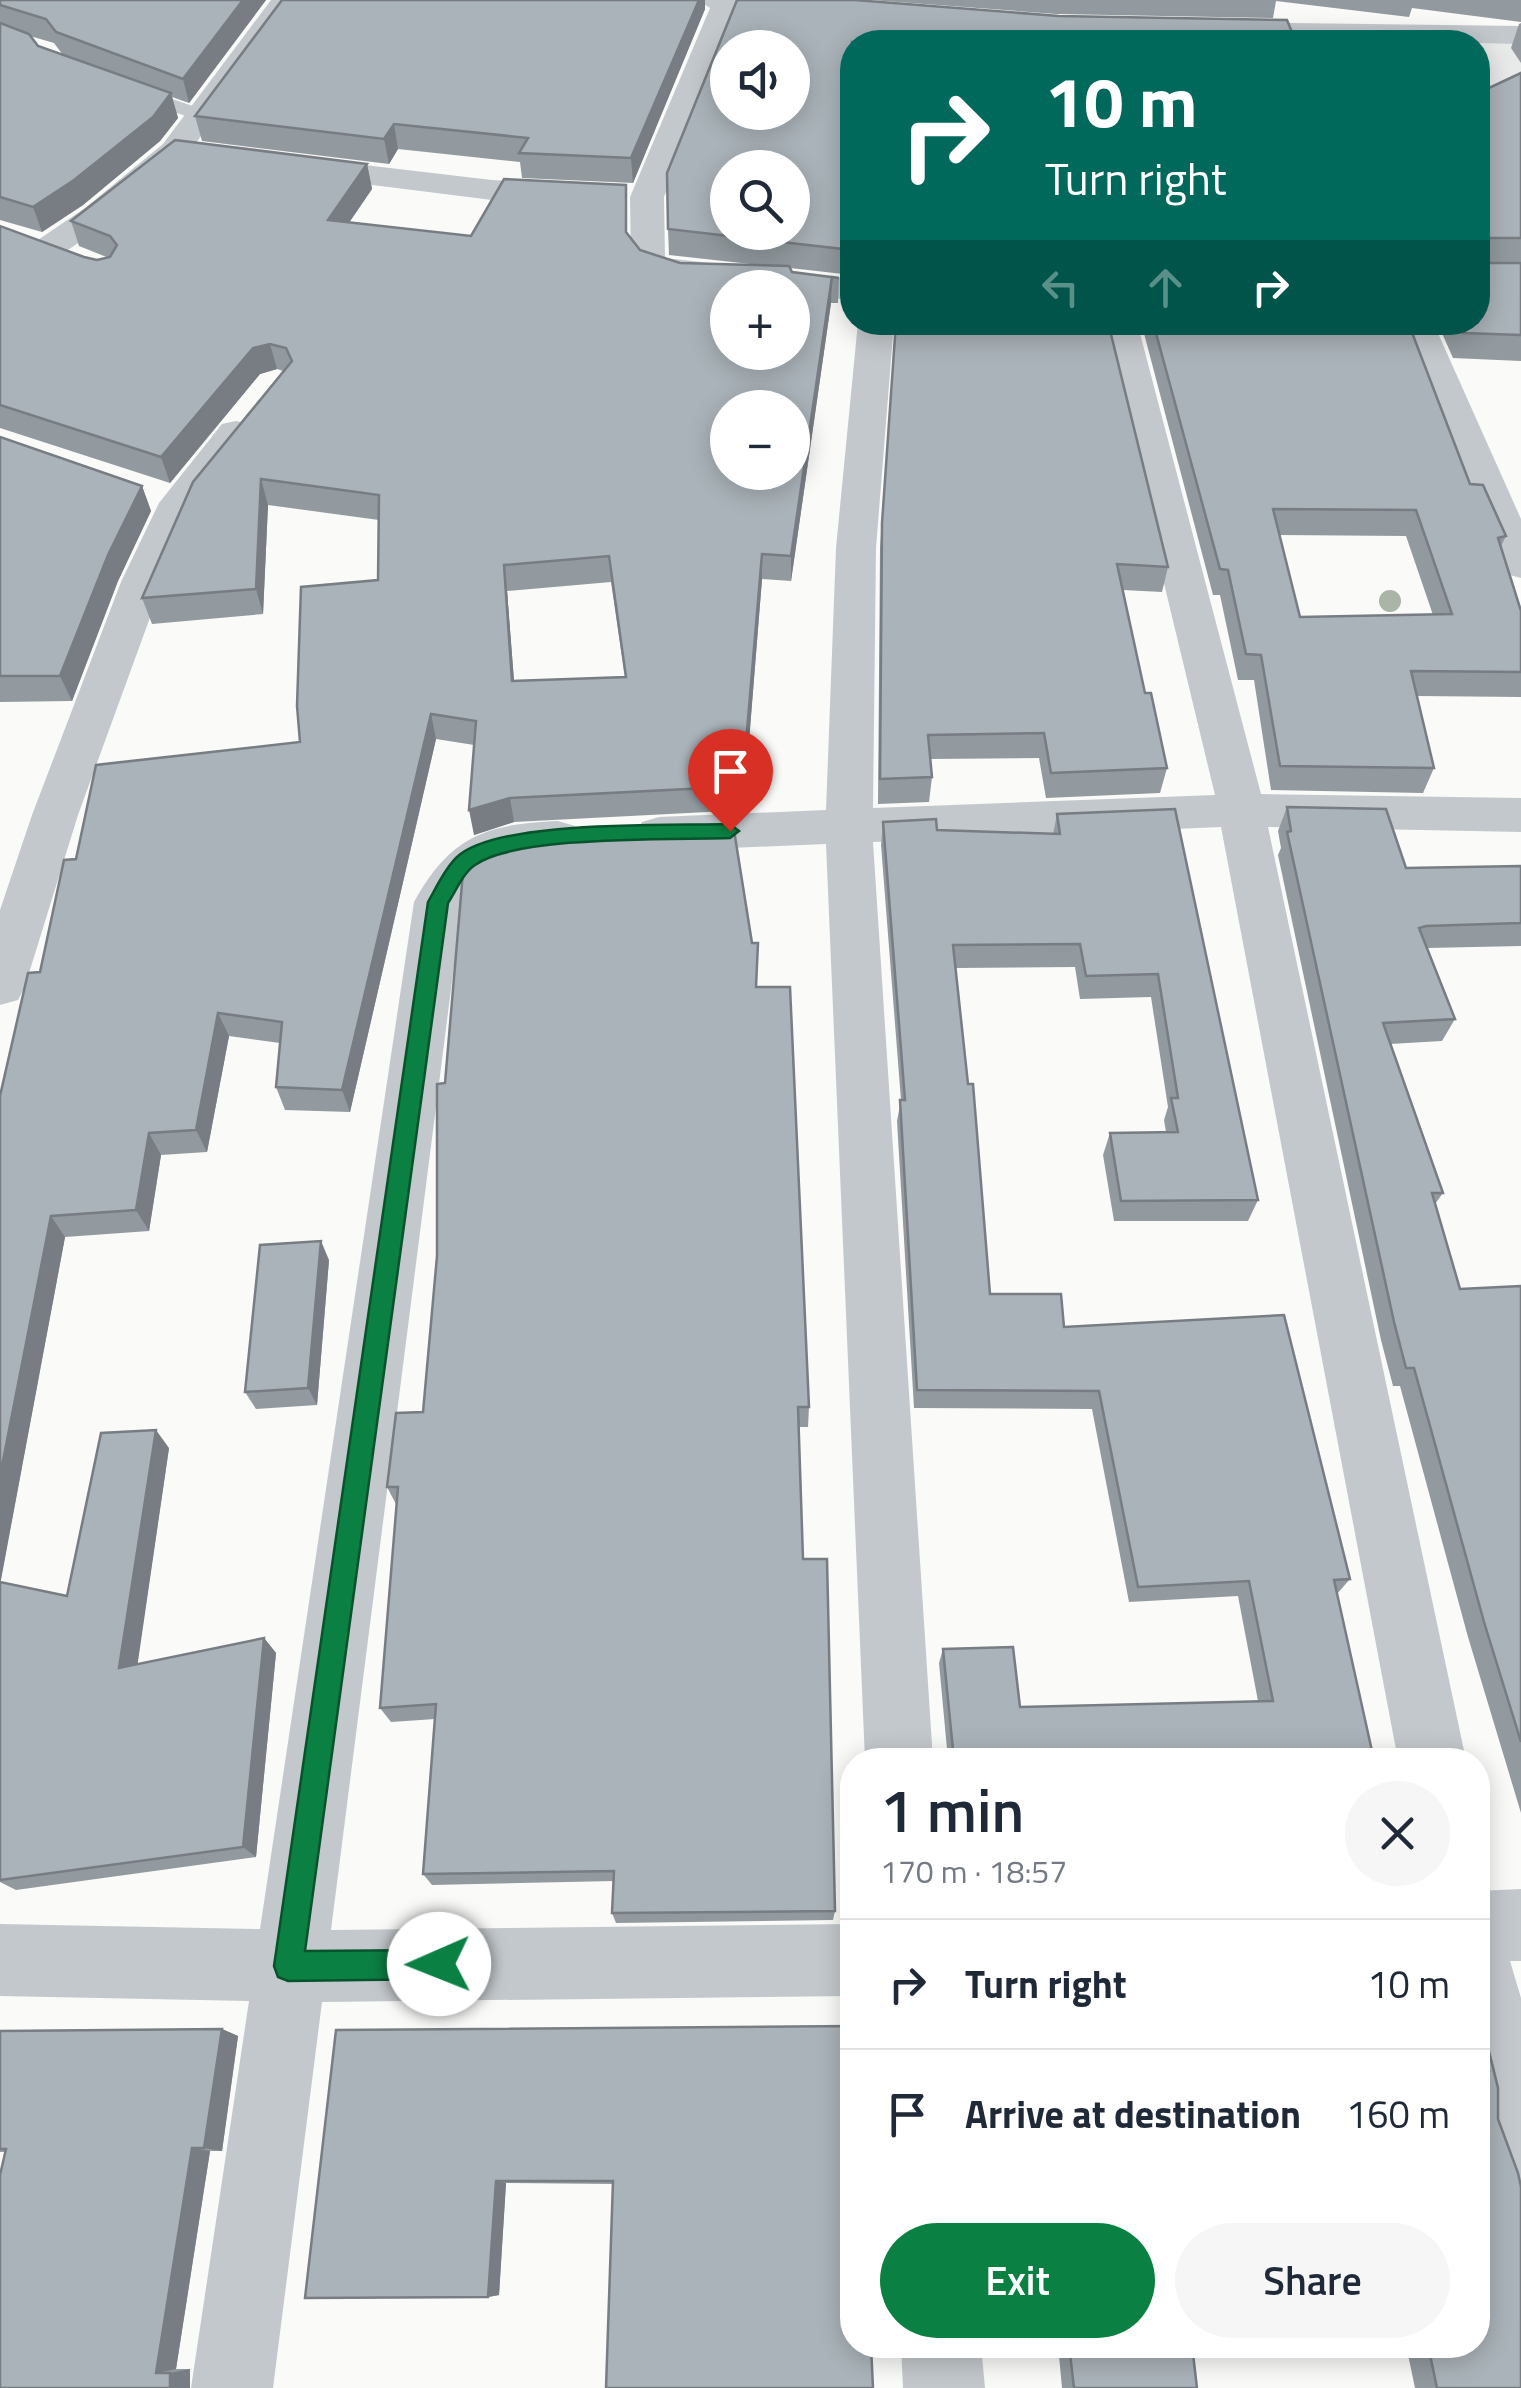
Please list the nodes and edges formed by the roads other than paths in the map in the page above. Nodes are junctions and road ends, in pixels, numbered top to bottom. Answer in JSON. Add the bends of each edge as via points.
{"nodes":[{"id":1,"x":286,"y":0,"type":"edge"},
{"id":2,"x":719,"y":1,"type":"edge"},
{"id":3,"x":833,"y":9,"type":"edge"},
{"id":4,"x":1490,"y":35,"type":"edge"},
{"id":5,"x":1521,"y":35,"type":"edge"},
{"id":6,"x":110,"y":83,"type":"edge"},
{"id":7,"x":203,"y":116,"type":"junction"},
{"id":8,"x":174,"y":151,"type":"junction"},
{"id":9,"x":212,"y":156,"type":"edge"},
{"id":10,"x":268,"y":163,"type":"edge"},
{"id":11,"x":647,"y":197,"type":"junction"},
{"id":12,"x":91,"y":266,"type":"edge"},
{"id":13,"x":840,"y":289,"type":"edge"},
{"id":14,"x":875,"y":335,"type":"edge"},
{"id":15,"x":1123,"y":335,"type":"edge"},
{"id":16,"x":1421,"y":335,"type":"edge"},
{"id":17,"x":264,"y":399,"type":"edge"},
{"id":18,"x":1521,"y":565,"type":"edge"},
{"id":19,"x":1242,"y":810,"type":"junction"},
{"id":20,"x":1521,"y":815,"type":"edge"},
{"id":21,"x":849,"y":826,"type":"junction"},
{"id":22,"x":0,"y":986,"type":"edge"},
{"id":23,"x":898,"y":1748,"type":"edge"},
{"id":24,"x":1430,"y":1748,"type":"edge"},
{"id":25,"x":1521,"y":1925,"type":"edge"},
{"id":26,"x":1490,"y":1926,"type":"edge"},
{"id":27,"x":0,"y":1960,"type":"edge"},
{"id":28,"x":840,"y":1960,"type":"edge"},
{"id":29,"x":288,"y":1966,"type":"junction"},
{"id":30,"x":1490,"y":2020,"type":"edge"},
{"id":31,"x":1521,"y":2145,"type":"edge"},
{"id":32,"x":942,"y":2358,"type":"edge"},
{"id":33,"x":232,"y":2388,"type":"edge"},
{"id":34,"x":944,"y":2388,"type":"edge"}],
"edges":[{"from":1,"to":7,"type":"street"},
{"from":2,"to":3,"type":"street"},
{"from":2,"to":11,"type":"street"},
{"from":4,"to":5,"type":"street"},
{"from":6,"to":7,"type":"lane"},
{"from":7,"to":8,"type":"street"},
{"from":8,"to":9,"type":"street"},
{"from":8,"to":12,"type":"street","via":[[97,215],[32,243]]},
{"from":10,"to":11,"type":"street","via":[[492,190]]},
{"from":11,"to":13,"type":"street","via":[[646,250],[654,267]]},
{"from":14,"to":21,"type":"street","via":[[856,548]]},
{"from":15,"to":19,"type":"street"},
{"from":16,"to":18,"type":"street"},
{"from":17,"to":22,"type":"street","via":[[161,497],[142,582]]},
{"from":19,"to":20,"type":"street"},
{"from":19,"to":21,"type":"street"},
{"from":19,"to":24,"type":"street"},
{"from":21,"to":23,"type":"street"},
{"from":21,"to":29,"type":"street","via":[[531,839],[490,847],[464,862],[438,902]]},
{"from":25,"to":26,"type":"street"},
{"from":27,"to":29,"type":"street"},
{"from":28,"to":29,"type":"street"},
{"from":29,"to":33,"type":"street"},
{"from":30,"to":31,"type":"street"},
{"from":32,"to":34,"type":"street"}]}
